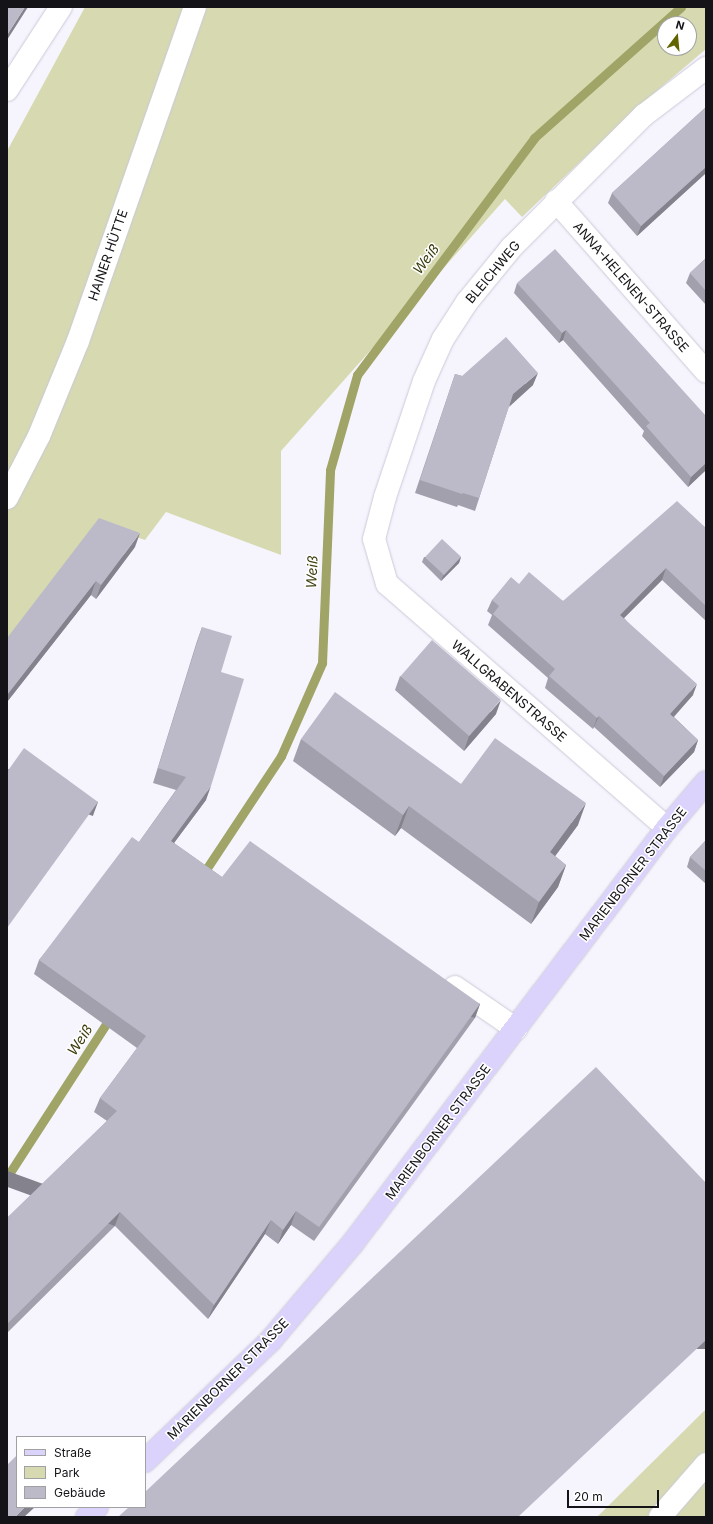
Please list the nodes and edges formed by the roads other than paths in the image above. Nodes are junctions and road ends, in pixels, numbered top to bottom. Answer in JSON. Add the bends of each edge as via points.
{"nodes":[{"id":1,"x":61,"y":7,"type":"edge"},
{"id":2,"x":195,"y":7,"type":"edge"},
{"id":3,"x":706,"y":68,"type":"edge"},
{"id":4,"x":7,"y":90,"type":"edge"},
{"id":5,"x":556,"y":201,"type":"junction"},
{"id":6,"x":702,"y":359,"type":"edge"},
{"id":7,"x":7,"y":498,"type":"edge"},
{"id":8,"x":374,"y":539,"type":"joint"},
{"id":9,"x":706,"y":782,"type":"edge"},
{"id":10,"x":666,"y":828,"type":"junction"},
{"id":11,"x":439,"y":975,"type":"edge"},
{"id":12,"x":516,"y":1030,"type":"junction"},
{"id":13,"x":146,"y":1460,"type":"edge"},
{"id":14,"x":706,"y":1464,"type":"edge"},
{"id":15,"x":96,"y":1508,"type":"edge"},
{"id":16,"x":87,"y":1517,"type":"edge"},
{"id":17,"x":660,"y":1517,"type":"edge"}],
"edges":[{"from":1,"to":4,"type":"street"},
{"from":2,"to":7,"type":"street","name":"HAINER HÜTTE","via":[[78,341],[39,436]]},
{"from":3,"to":5,"type":"street","name":"BLEICHWEG","via":[[644,115]]},
{"from":5,"to":6,"type":"street","name":"ANNA-HELENEN-STRASSE"},
{"from":5,"to":8,"type":"street","name":"BLEICHWEG","via":[[511,248],[467,302],[443,339],[424,381],[385,497]]},
{"from":8,"to":10,"type":"street","name":"WALLGRABENSTRASSE","via":[[387,584]]},
{"from":9,"to":10,"type":"main road","name":"MARIENBORNER STRASSE"},
{"from":10,"to":12,"type":"main road","name":"MARIENBORNER STRASSE"},
{"from":11,"to":12,"type":"street"},
{"from":12,"to":13,"type":"main road","name":"MARIENBORNER STRASSE","via":[[353,1243],[271,1340]]},
{"from":14,"to":17,"type":"street"},
{"from":15,"to":16,"type":"main road"}]}
